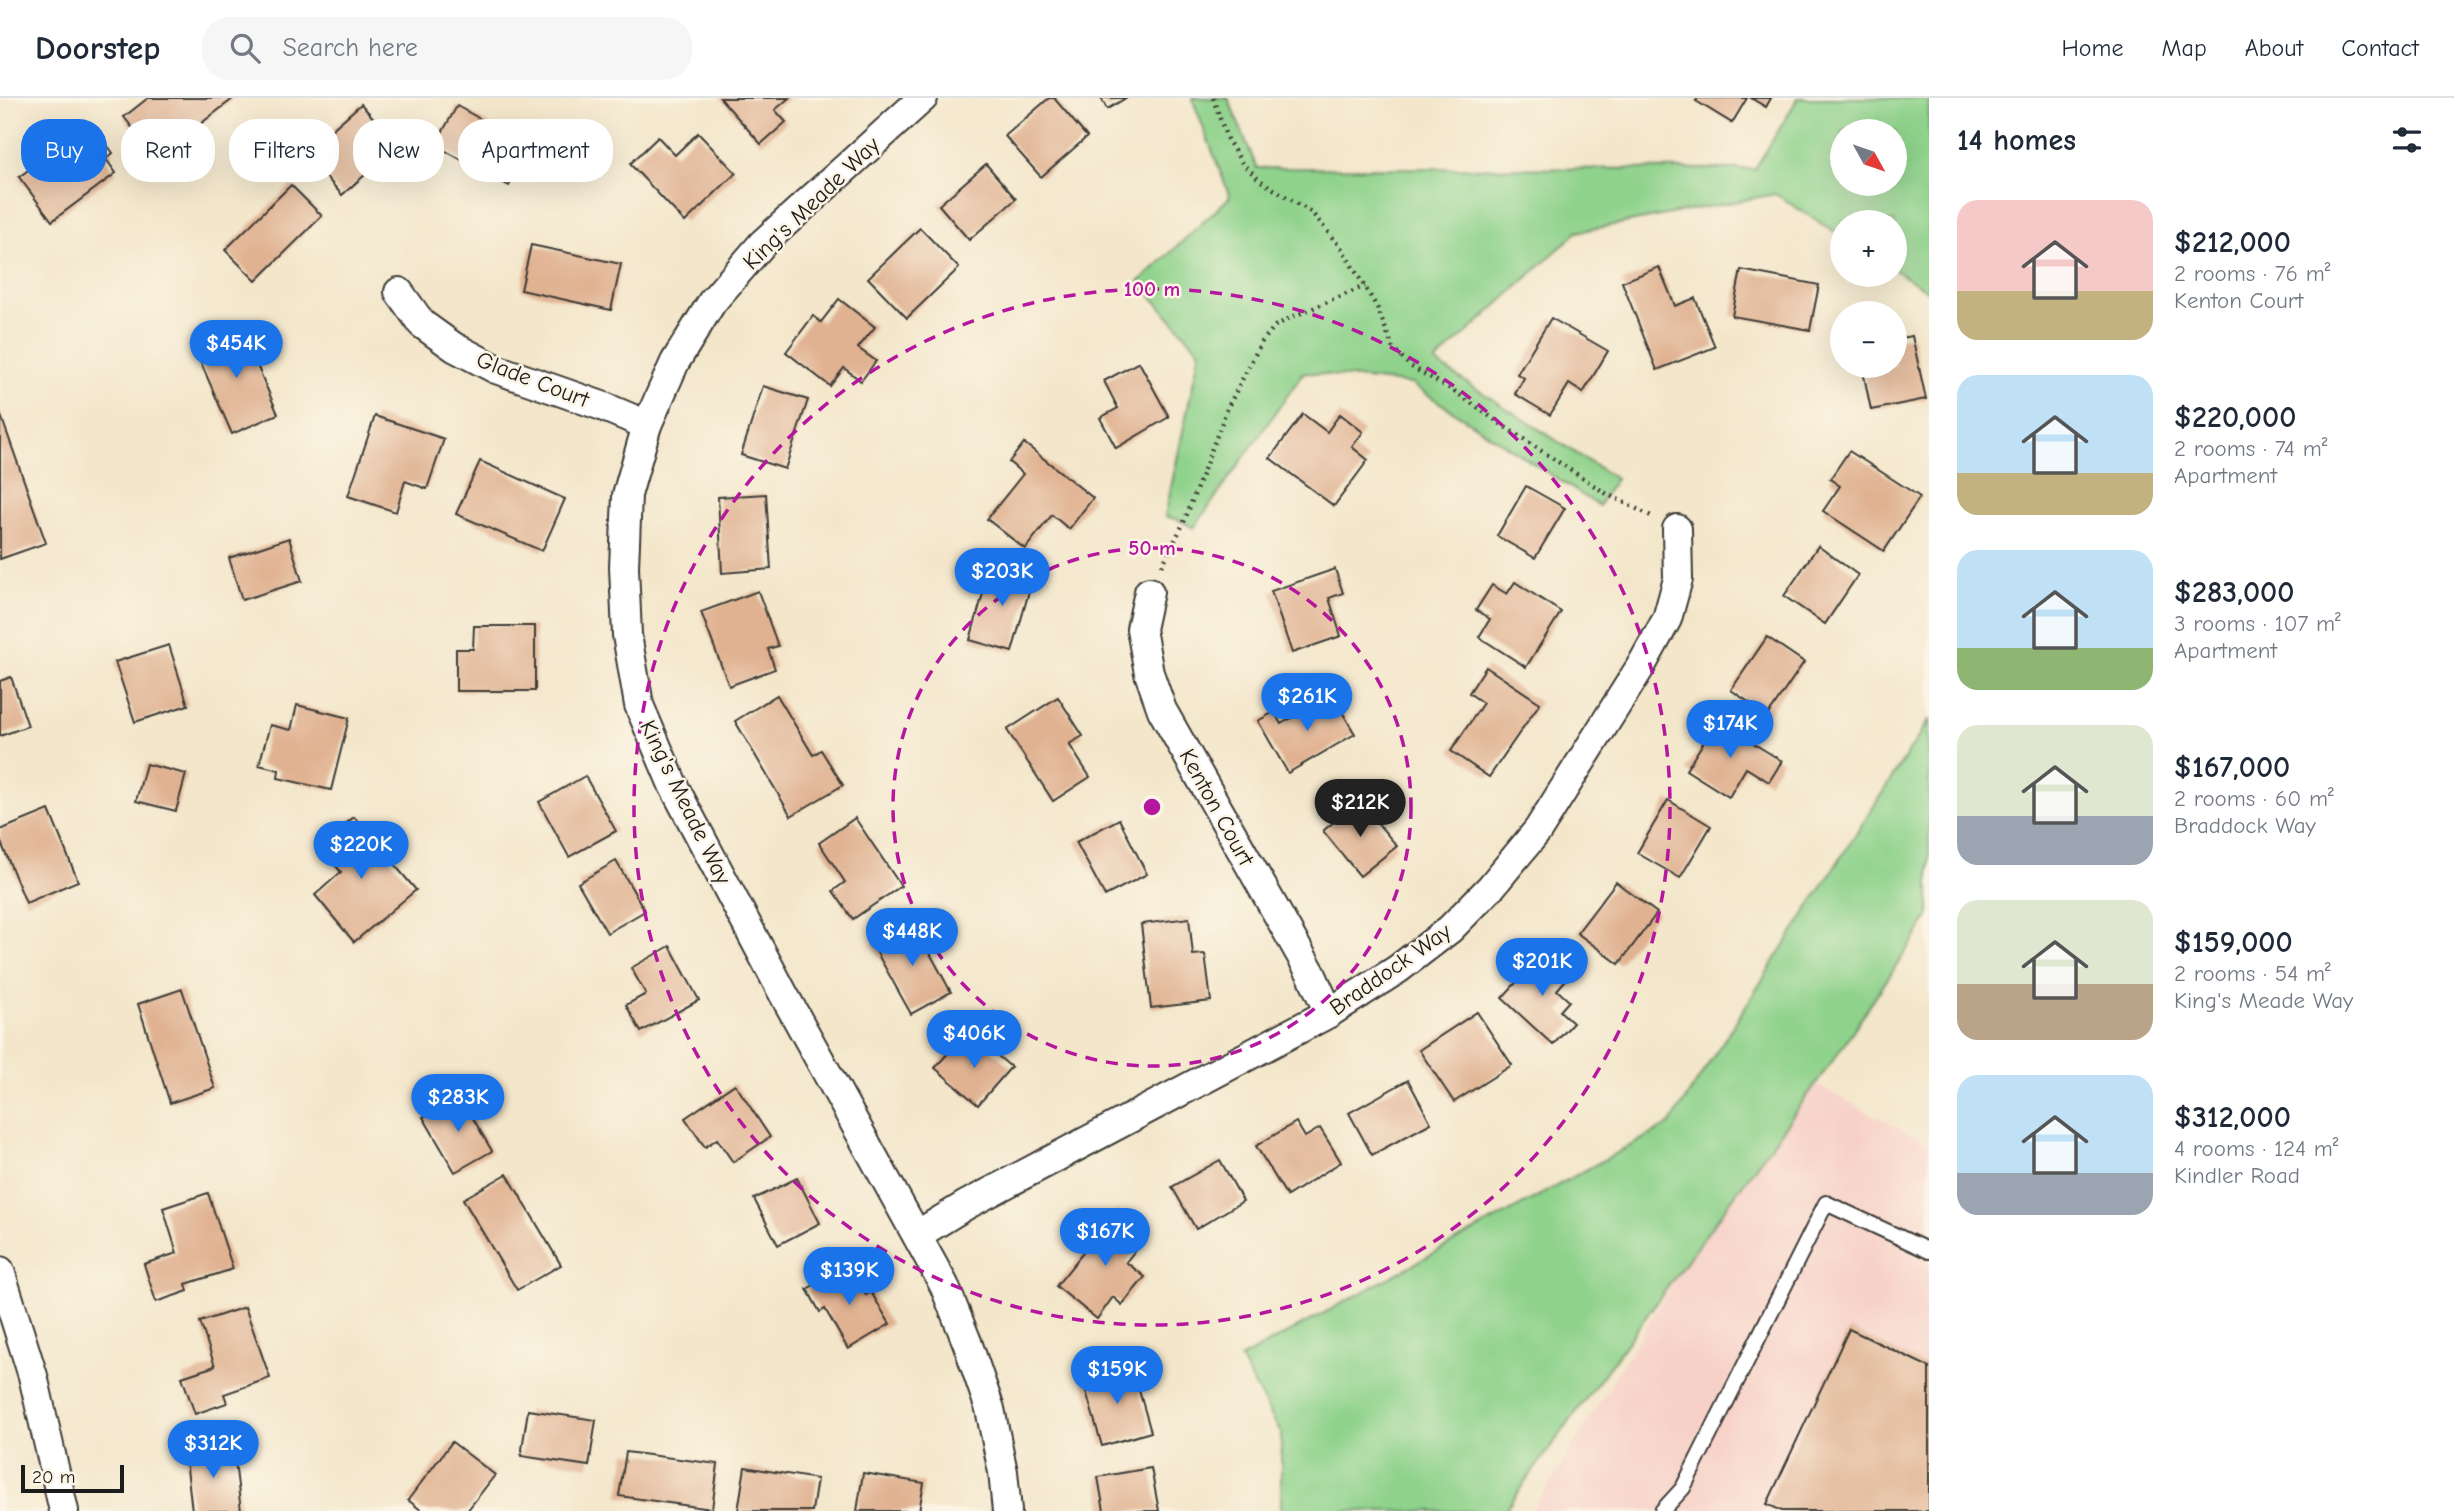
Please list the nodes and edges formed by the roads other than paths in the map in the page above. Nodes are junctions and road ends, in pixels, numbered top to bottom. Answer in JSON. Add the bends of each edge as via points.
{"nodes":[{"id":1,"x":923,"y":98,"type":"edge"},
{"id":2,"x":399,"y":292,"type":"dead end"},
{"id":3,"x":647,"y":425,"type":"junction"},
{"id":4,"x":1677,"y":529,"type":"road end"},
{"id":5,"x":1149,"y":592,"type":"road end"},
{"id":6,"x":1329,"y":1013,"type":"junction"},
{"id":7,"x":917,"y":1235,"type":"junction"},
{"id":8,"x":1929,"y":1251,"type":"edge"},
{"id":9,"x":0,"y":1271,"type":"edge"},
{"id":10,"x":64,"y":1511,"type":"edge"},
{"id":11,"x":1007,"y":1511,"type":"edge"},
{"id":12,"x":1662,"y":1511,"type":"edge"}],
"edges":[{"from":1,"to":3,"type":"street","name":"King's Meade Way","via":[[763,243],[712,302],[675,362]]},
{"from":2,"to":3,"type":"street","name":"Glade Court","via":[[422,324],[454,347],[496,369]]},
{"from":3,"to":7,"type":"street","name":"King's Meade Way","via":[[626,495],[626,635],[639,705],[692,820]]},
{"from":4,"to":6,"type":"street","name":"Braddock Way","via":[[1678,579],[1667,619],[1538,830],[1450,929]]},
{"from":5,"to":6,"type":"street","name":"Kenton Court","via":[[1141,629],[1149,673],[1163,710]]},
{"from":6,"to":7,"type":"street","name":"Braddock Way"},
{"from":7,"to":11,"type":"street","name":"King's Meade Way","via":[[948,1296],[990,1409]]},
{"from":8,"to":12,"type":"lane","via":[[1826,1203],[1683,1488]]},
{"from":9,"to":10,"type":"street","via":[[33,1376]]}]}
